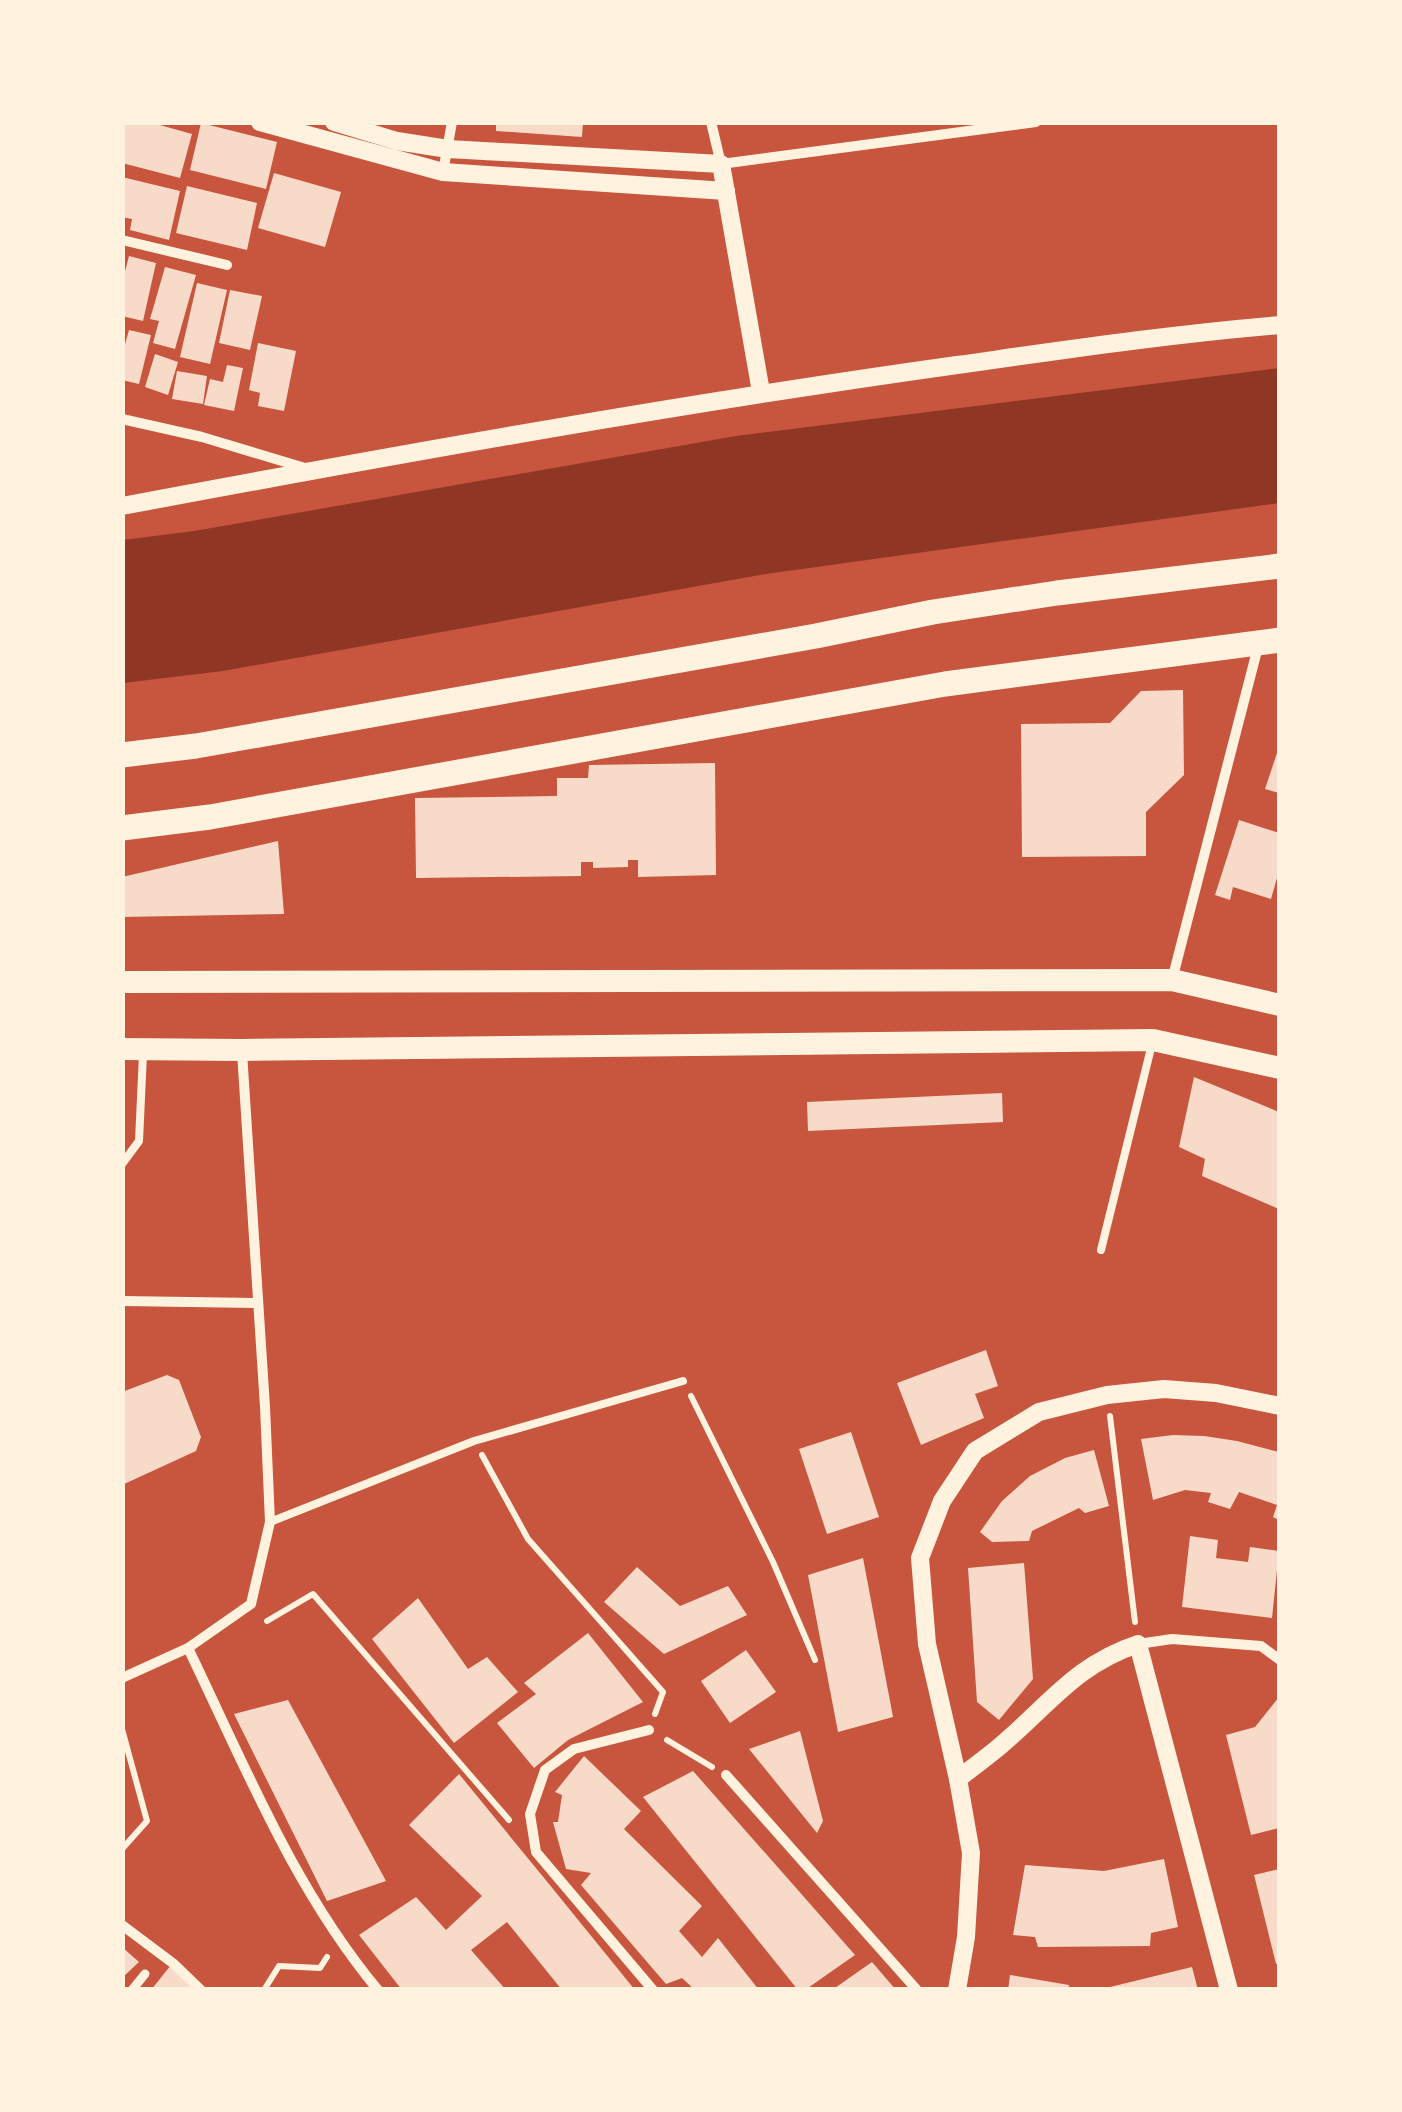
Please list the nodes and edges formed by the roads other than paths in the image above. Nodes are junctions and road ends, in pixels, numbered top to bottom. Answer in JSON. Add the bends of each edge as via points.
{"nodes":[{"id":1,"x":260,"y":122,"type":"edge"},
{"id":2,"x":334,"y":122,"type":"edge"},
{"id":3,"x":452,"y":122,"type":"edge"},
{"id":4,"x":710,"y":122,"type":"edge"},
{"id":5,"x":1036,"y":122,"type":"edge"},
{"id":6,"x":448,"y":150,"type":"junction"},
{"id":7,"x":721,"y":164,"type":"junction"},
{"id":8,"x":444,"y":172,"type":"junction"},
{"id":9,"x":726,"y":191,"type":"junction"},
{"id":10,"x":122,"y":240,"type":"edge"},
{"id":11,"x":227,"y":265,"type":"dead end"},
{"id":12,"x":1280,"y":325,"type":"edge"},
{"id":13,"x":761,"y":392,"type":"junction"},
{"id":14,"x":122,"y":419,"type":"edge"},
{"id":15,"x":311,"y":470,"type":"junction"},
{"id":16,"x":122,"y":506,"type":"edge"},
{"id":17,"x":1280,"y":566,"type":"edge"},
{"id":18,"x":1270,"y":641,"type":"edge"},
{"id":19,"x":122,"y":756,"type":"edge"},
{"id":20,"x":122,"y":828,"type":"edge"},
{"id":21,"x":1172,"y":980,"type":"junction"},
{"id":22,"x":122,"y":982,"type":"edge"},
{"id":23,"x":1280,"y":1005,"type":"edge"},
{"id":24,"x":1154,"y":1040,"type":"junction"},
{"id":25,"x":133,"y":1050,"type":"edge"},
{"id":26,"x":242,"y":1050,"type":"junction"},
{"id":27,"x":1280,"y":1068,"type":"edge"},
{"id":28,"x":122,"y":1164,"type":"edge"},
{"id":29,"x":1101,"y":1250,"type":"dead end"},
{"id":30,"x":122,"y":1301,"type":"edge"},
{"id":31,"x":258,"y":1303,"type":"junction"},
{"id":32,"x":684,"y":1381,"type":"road end"},
{"id":33,"x":1280,"y":1406,"type":"edge"},
{"id":34,"x":270,"y":1522,"type":"junction"},
{"id":35,"x":1138,"y":1644,"type":"junction"},
{"id":36,"x":188,"y":1648,"type":"junction"},
{"id":37,"x":1280,"y":1660,"type":"edge"},
{"id":38,"x":122,"y":1678,"type":"edge"},
{"id":39,"x":649,"y":1730,"type":"road end"},
{"id":40,"x":726,"y":1775,"type":"road end"},
{"id":41,"x":958,"y":1779,"type":"junction"},
{"id":42,"x":122,"y":1925,"type":"edge"},
{"id":43,"x":145,"y":1974,"type":"dead end"},
{"id":44,"x":132,"y":1990,"type":"edge"},
{"id":45,"x":202,"y":1990,"type":"edge"},
{"id":46,"x":378,"y":1990,"type":"edge"},
{"id":47,"x":653,"y":1990,"type":"edge"},
{"id":48,"x":917,"y":1990,"type":"edge"},
{"id":49,"x":956,"y":1990,"type":"edge"},
{"id":50,"x":1229,"y":1990,"type":"edge"}],
"edges":[{"from":1,"to":8,"type":"street"},
{"from":2,"to":6,"type":"street"},
{"from":3,"to":6,"type":"street"},
{"from":4,"to":7,"type":"street"},
{"from":5,"to":7,"type":"street"},
{"from":6,"to":7,"type":"street"},
{"from":6,"to":8,"type":"street"},
{"from":7,"to":9,"type":"street"},
{"from":8,"to":9,"type":"street"},
{"from":9,"to":13,"type":"street"},
{"from":10,"to":11,"type":"street"},
{"from":12,"to":13,"type":"street"},
{"from":13,"to":15,"type":"street"},
{"from":14,"to":15,"type":"street"},
{"from":15,"to":16,"type":"street"},
{"from":17,"to":19,"type":"highway","via":[[933,612]]},
{"from":18,"to":20,"type":"highway","via":[[945,684]]},
{"from":18,"to":21,"type":"street"},
{"from":21,"to":22,"type":"highway"},
{"from":21,"to":23,"type":"highway"},
{"from":24,"to":26,"type":"highway"},
{"from":24,"to":27,"type":"highway"},
{"from":24,"to":29,"type":"lane"},
{"from":25,"to":26,"type":"highway"},
{"from":25,"to":28,"type":"lane","via":[[139,1141]]},
{"from":26,"to":31,"type":"street"},
{"from":30,"to":31,"type":"street"},
{"from":31,"to":34,"type":"street"},
{"from":32,"to":34,"type":"lane","via":[[474,1442]]},
{"from":33,"to":41,"type":"street","via":[[1164,1389],[1107,1396],[1039,1412],[975,1451],[942,1501],[920,1558],[927,1644]]},
{"from":34,"to":36,"type":"street","via":[[251,1604]]},
{"from":35,"to":37,"type":"street","via":[[1172,1639],[1261,1646]]},
{"from":35,"to":41,"type":"street","via":[[1091,1664]]},
{"from":35,"to":50,"type":"street"},
{"from":36,"to":38,"type":"street"},
{"from":36,"to":46,"type":"street","via":[[295,1870]]},
{"from":39,"to":47,"type":"street","via":[[574,1750],[545,1770],[530,1814],[536,1852]]},
{"from":40,"to":48,"type":"street"},
{"from":41,"to":49,"type":"street","via":[[971,1853]]},
{"from":42,"to":45,"type":"street"},
{"from":43,"to":44,"type":"street"}]}
